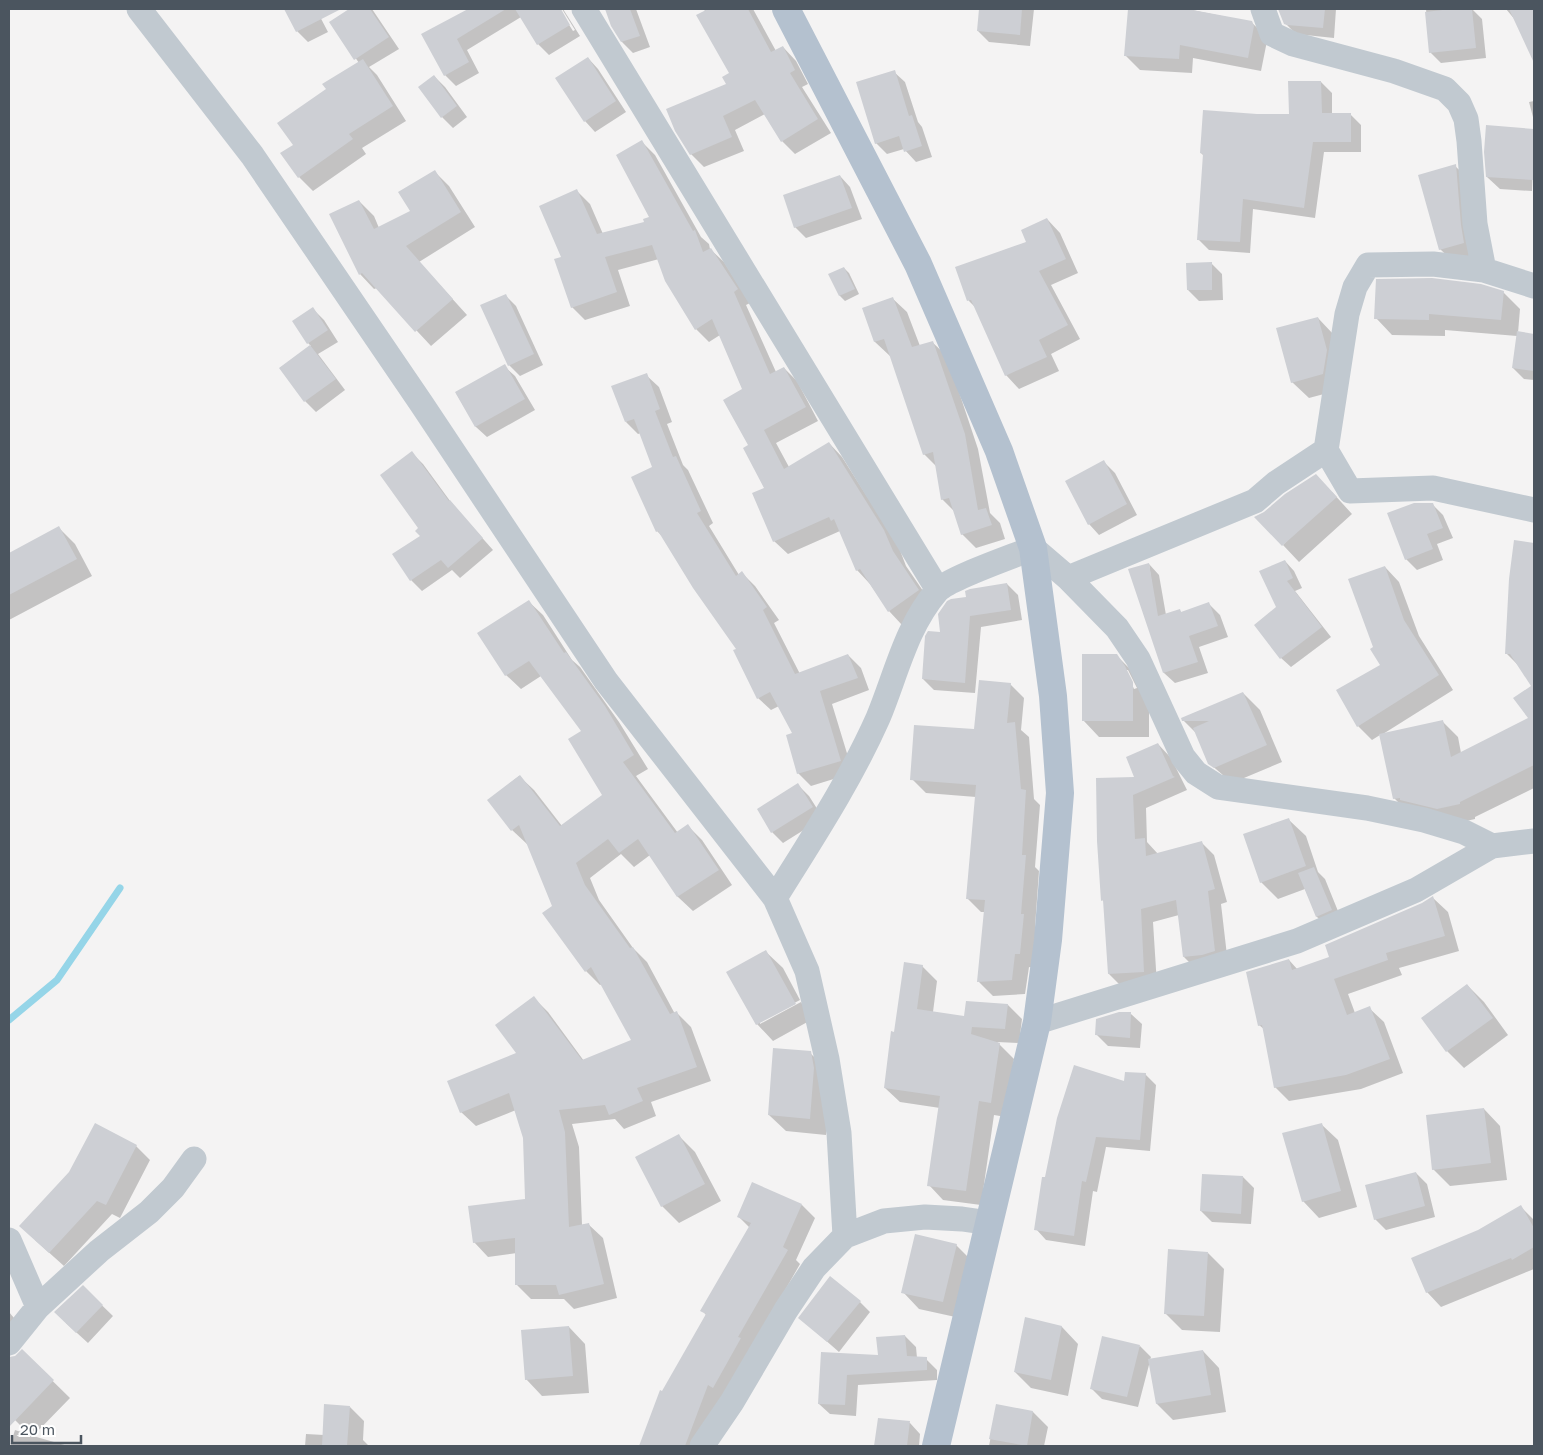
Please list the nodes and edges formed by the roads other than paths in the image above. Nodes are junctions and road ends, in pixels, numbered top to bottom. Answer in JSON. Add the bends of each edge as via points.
{"nodes":[{"id":1,"x":139,"y":9,"type":"edge"},
{"id":2,"x":584,"y":9,"type":"edge"},
{"id":3,"x":786,"y":9,"type":"edge"},
{"id":4,"x":1263,"y":9,"type":"edge"},
{"id":5,"x":1484,"y":270,"type":"junction"},
{"id":6,"x":1534,"y":286,"type":"edge"},
{"id":7,"x":1326,"y":450,"type":"junction"},
{"id":8,"x":1534,"y":510,"type":"edge"},
{"id":9,"x":1033,"y":548,"type":"junction"},
{"id":10,"x":1068,"y":578,"type":"junction"},
{"id":11,"x":938,"y":590,"type":"junction"},
{"id":12,"x":1534,"y":841,"type":"edge"},
{"id":13,"x":1492,"y":846,"type":"junction"},
{"id":14,"x":775,"y":898,"type":"junction"},
{"id":15,"x":1038,"y":1022,"type":"junction"},
{"id":16,"x":194,"y":1159,"type":"dead end"},
{"id":17,"x":990,"y":1223,"type":"junction"},
{"id":18,"x":845,"y":1236,"type":"junction"},
{"id":19,"x":9,"y":1240,"type":"edge"},
{"id":20,"x":38,"y":1307,"type":"junction"},
{"id":21,"x":9,"y":1343,"type":"edge"},
{"id":22,"x":702,"y":1446,"type":"edge"},
{"id":23,"x":936,"y":1446,"type":"edge"}],
"edges":[{"from":1,"to":14,"type":"street","via":[[252,155],[422,403],[606,681]]},
{"from":2,"to":11,"type":"street"},
{"from":3,"to":9,"type":"main road","via":[[918,264],[999,451]]},
{"from":4,"to":5,"type":"street","via":[[1272,34],[1293,44],[1394,71],[1444,89],[1459,103],[1466,119],[1475,224]]},
{"from":5,"to":6,"type":"street"},
{"from":5,"to":7,"type":"street","via":[[1433,264],[1368,265],[1355,287],[1347,314]]},
{"from":7,"to":8,"type":"street","via":[[1350,490],[1433,488]]},
{"from":7,"to":10,"type":"street","via":[[1255,500]]},
{"from":9,"to":10,"type":"street"},
{"from":9,"to":11,"type":"street","via":[[956,579]]},
{"from":9,"to":15,"type":"main road","via":[[1052,696],[1060,793]]},
{"from":10,"to":13,"type":"street","via":[[1118,628],[1138,660],[1183,757],[1196,773],[1218,787],[1367,808],[1424,820],[1464,832]]},
{"from":11,"to":14,"type":"street","via":[[908,636],[878,718],[842,788]]},
{"from":12,"to":13,"type":"street"},
{"from":13,"to":15,"type":"street","via":[[1416,890],[1297,941]]},
{"from":14,"to":18,"type":"street","via":[[807,971],[827,1059],[839,1133]]},
{"from":15,"to":17,"type":"main road"},
{"from":16,"to":20,"type":"street","via":[[173,1188],[149,1212],[99,1251]]},
{"from":17,"to":18,"type":"street","via":[[924,1217],[884,1221]]},
{"from":17,"to":23,"type":"main road"},
{"from":18,"to":22,"type":"street","via":[[814,1268]]},
{"from":19,"to":20,"type":"street"},
{"from":20,"to":21,"type":"street"}]}
